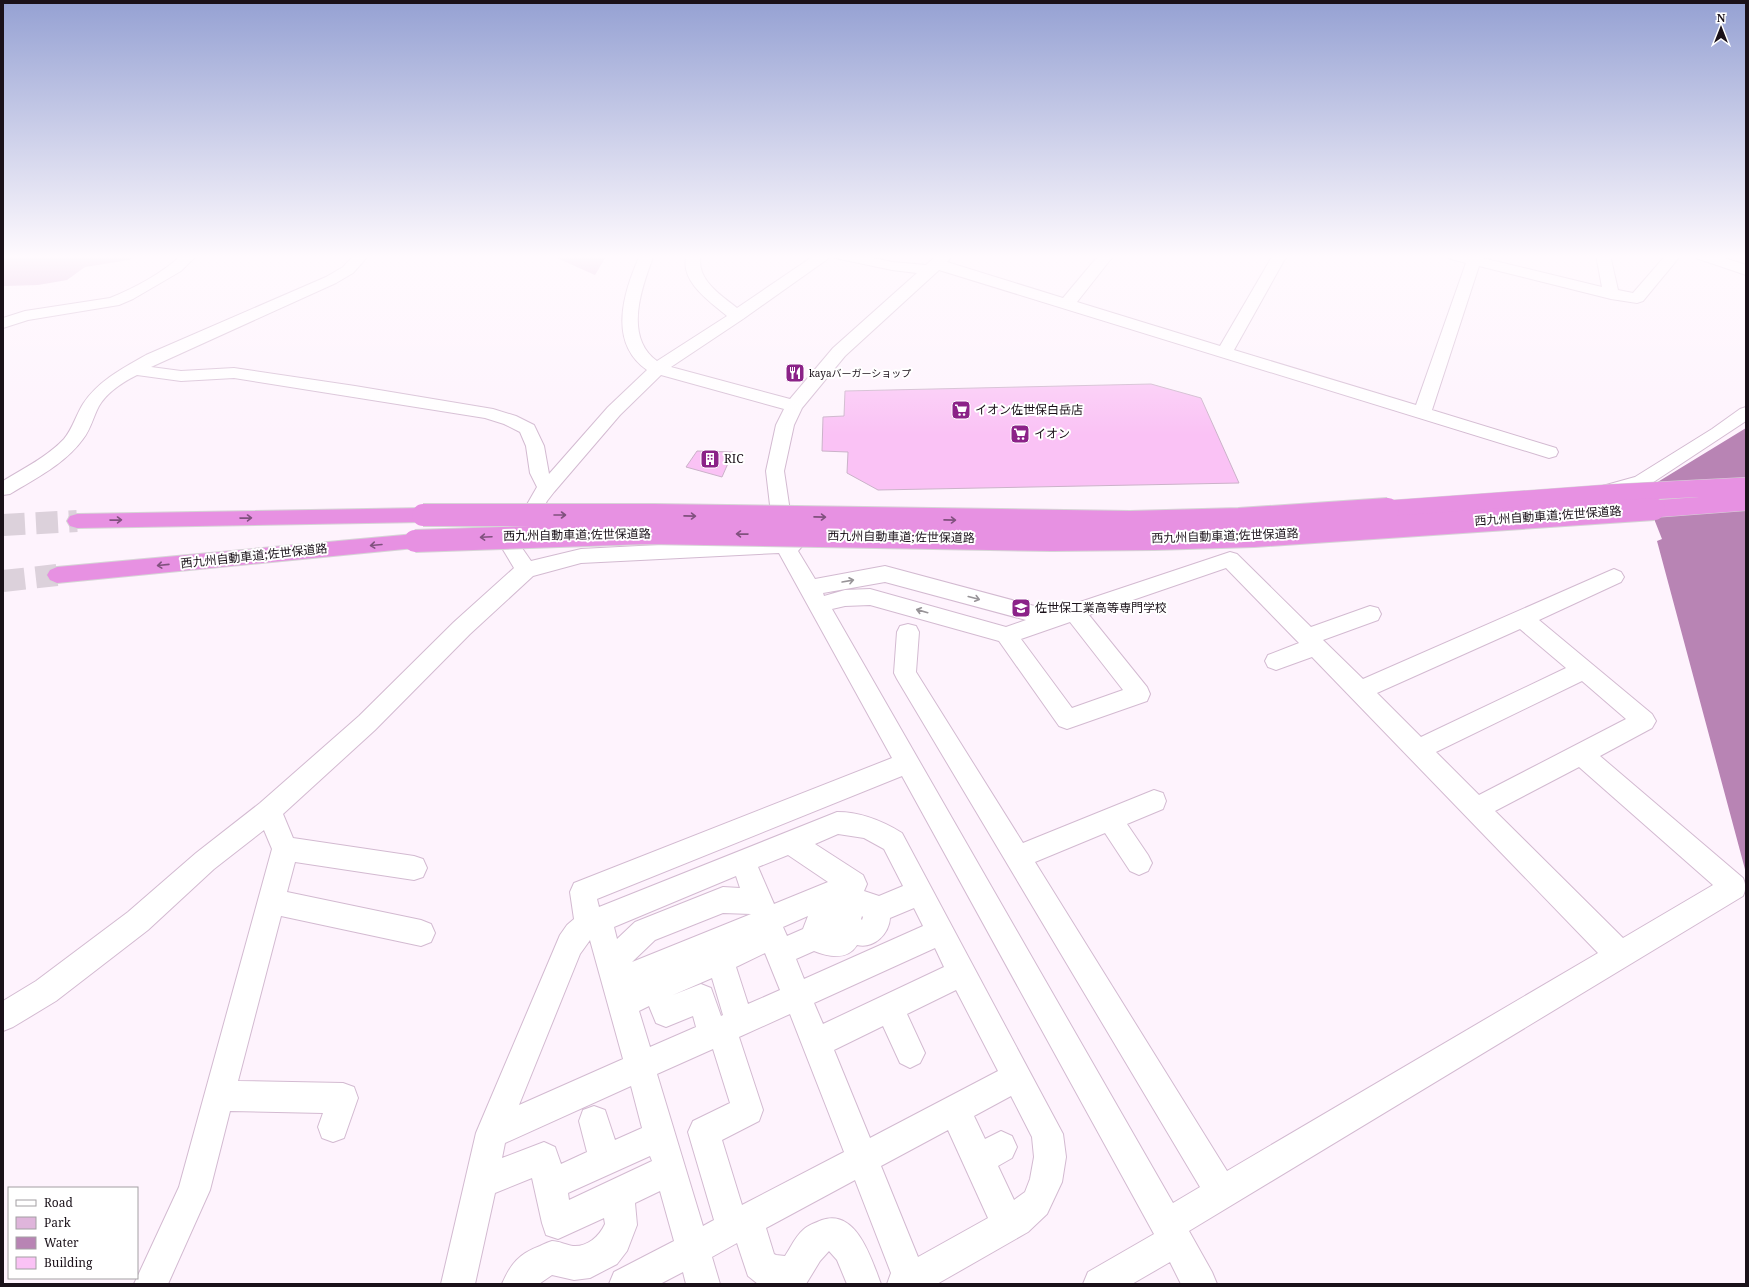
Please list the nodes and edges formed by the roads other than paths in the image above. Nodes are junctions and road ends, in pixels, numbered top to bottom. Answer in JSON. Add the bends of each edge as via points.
{"nodes":[{"id":1,"x":31,"y":315,"type":"edge"},
{"id":2,"x":252,"y":315,"type":"edge"},
{"id":3,"x":629,"y":315,"type":"edge"},
{"id":4,"x":880,"y":315,"type":"edge"},
{"id":5,"x":1099,"y":315,"type":"edge"},
{"id":6,"x":1246,"y":315,"type":"edge"},
{"id":7,"x":1455,"y":315,"type":"edge"},
{"id":8,"x":737,"y":316,"type":"edge"},
{"id":9,"x":3,"y":323,"type":"edge"},
{"id":10,"x":1224,"y":353,"type":"junction"},
{"id":11,"x":133,"y":369,"type":"junction"},
{"id":12,"x":656,"y":369,"type":"junction"},
{"id":13,"x":794,"y":406,"type":"junction"},
{"id":14,"x":1746,"y":413,"type":"edge"},
{"id":15,"x":1422,"y":414,"type":"junction"},
{"id":16,"x":1549,"y":452,"type":"dead end"},
{"id":17,"x":1746,"y":486,"type":"edge"},
{"id":18,"x":547,"y":487,"type":"junction"},
{"id":19,"x":3,"y":489,"type":"edge"},
{"id":20,"x":1746,"y":493,"type":"edge"},
{"id":21,"x":1746,"y":502,"type":"edge"},
{"id":22,"x":1561,"y":507,"type":"junction"},
{"id":23,"x":77,"y":521,"type":"tunnel mouth"},
{"id":24,"x":786,"y":545,"type":"junction"},
{"id":25,"x":526,"y":570,"type":"junction"},
{"id":26,"x":57,"y":575,"type":"tunnel mouth"},
{"id":27,"x":1614,"y":577,"type":"dead end"},
{"id":28,"x":814,"y":596,"type":"junction"},
{"id":29,"x":1074,"y":612,"type":"junction"},
{"id":30,"x":1370,"y":614,"type":"dead end"},
{"id":31,"x":1522,"y":618,"type":"junction"},
{"id":32,"x":1053,"y":619,"type":"junction"},
{"id":33,"x":908,"y":632,"type":"dead end"},
{"id":34,"x":1006,"y":635,"type":"junction"},
{"id":35,"x":1311,"y":642,"type":"junction"},
{"id":36,"x":1276,"y":661,"type":"dead end"},
{"id":37,"x":1584,"y":670,"type":"junction"},
{"id":38,"x":1360,"y":692,"type":"junction"},
{"id":39,"x":1418,"y":750,"type":"junction"},
{"id":40,"x":1581,"y":754,"type":"junction"},
{"id":41,"x":908,"y":764,"type":"junction"},
{"id":42,"x":1154,"y":801,"type":"dead end"},
{"id":43,"x":1475,"y":809,"type":"junction"},
{"id":44,"x":269,"y":811,"type":"junction"},
{"id":45,"x":1110,"y":819,"type":"junction"},
{"id":46,"x":790,"y":842,"type":"junction"},
{"id":47,"x":285,"y":848,"type":"junction"},
{"id":48,"x":1018,"y":857,"type":"junction"},
{"id":49,"x":742,"y":861,"type":"junction"},
{"id":50,"x":1139,"y":864,"type":"dead end"},
{"id":51,"x":414,"y":868,"type":"dead end"},
{"id":52,"x":687,"y":884,"type":"junction"},
{"id":53,"x":920,"y":892,"type":"junction"},
{"id":54,"x":271,"y":901,"type":"junction"},
{"id":55,"x":697,"y":910,"type":"junction"},
{"id":56,"x":593,"y":922,"type":"junction"},
{"id":57,"x":769,"y":928,"type":"junction"},
{"id":58,"x":941,"y":932,"type":"junction"},
{"id":59,"x":421,"y":933,"type":"dead end"},
{"id":60,"x":834,"y":935,"type":"junction"},
{"id":61,"x":1620,"y":955,"type":"junction"},
{"id":62,"x":720,"y":960,"type":"junction"},
{"id":63,"x":852,"y":972,"type":"junction"},
{"id":64,"x":962,"y":973,"type":"junction"},
{"id":65,"x":616,"y":983,"type":"junction"},
{"id":66,"x":656,"y":988,"type":"junction"},
{"id":67,"x":797,"y":996,"type":"junction"},
{"id":68,"x":888,"y":1008,"type":"junction"},
{"id":69,"x":3,"y":1017,"type":"edge"},
{"id":70,"x":725,"y":1029,"type":"junction"},
{"id":71,"x":816,"y":1043,"type":"junction"},
{"id":72,"x":910,"y":1053,"type":"dead end"},
{"id":73,"x":640,"y":1067,"type":"junction"},
{"id":74,"x":1017,"y":1077,"type":"junction"},
{"id":75,"x":218,"y":1096,"type":"junction"},
{"id":76,"x":955,"y":1110,"type":"junction"},
{"id":77,"x":594,"y":1121,"type":"dead end"},
{"id":78,"x":333,"y":1127,"type":"dead end"},
{"id":79,"x":492,"y":1133,"type":"junction"},
{"id":80,"x":660,"y":1136,"type":"junction"},
{"id":81,"x":862,"y":1159,"type":"junction"},
{"id":82,"x":604,"y":1161,"type":"junction"},
{"id":83,"x":670,"y":1169,"type":"junction"},
{"id":84,"x":480,"y":1183,"type":"junction"},
{"id":85,"x":550,"y":1185,"type":"junction"},
{"id":86,"x":1222,"y":1193,"type":"junction"},
{"id":87,"x":618,"y":1194,"type":"junction"},
{"id":88,"x":740,"y":1223,"type":"junction"},
{"id":89,"x":1008,"y":1224,"type":"junction"},
{"id":90,"x":1172,"y":1233,"type":"junction"},
{"id":91,"x":693,"y":1249,"type":"junction"},
{"id":92,"x":154,"y":1277,"type":"edge"},
{"id":93,"x":907,"y":1282,"type":"edge"},
{"id":94,"x":458,"y":1284,"type":"edge"},
{"id":95,"x":519,"y":1284,"type":"edge"},
{"id":96,"x":626,"y":1284,"type":"edge"},
{"id":97,"x":703,"y":1284,"type":"edge"},
{"id":98,"x":864,"y":1284,"type":"edge"},
{"id":99,"x":1100,"y":1284,"type":"edge"},
{"id":100,"x":1200,"y":1284,"type":"edge"}],
"edges":[{"from":1,"to":9,"type":"street"},
{"from":2,"to":11,"type":"street"},
{"from":3,"to":12,"type":"street","via":[[632,341],[642,358]]},
{"from":4,"to":13,"type":"street","via":[[839,352]]},
{"from":5,"to":10,"type":"street"},
{"from":6,"to":10,"type":"street"},
{"from":7,"to":15,"type":"street"},
{"from":8,"to":12,"type":"street"},
{"from":10,"to":15,"type":"street"},
{"from":11,"to":18,"type":"street","via":[[181,376],[234,373],[355,391],[510,420],[528,429],[535,446],[539,473]]},
{"from":11,"to":19,"type":"street","via":[[93,402],[77,435],[57,456]]},
{"from":12,"to":13,"type":"street"},
{"from":12,"to":18,"type":"street","via":[[614,411]]},
{"from":13,"to":24,"type":"street","via":[[785,425],[775,471]]},
{"from":14,"to":22,"type":"street","via":[[1642,481]]},
{"from":15,"to":16,"type":"street"},
{"from":23,"to":17,"type":"highway","name":"西九州自動車道;佐世保道路","one_way":true,"bridge":true,"via":[[423,515],[654,515],[1130,522],[1239,519]]},
{"from":18,"to":25,"type":"street","via":[[512,548]]},
{"from":20,"to":22,"type":"street"},
{"from":21,"to":26,"type":"highway","name":"西九州自動車道;佐世保道路","one_way":true,"bridge":true,"via":[[1352,530],[1154,540],[647,533],[504,537],[415,541]]},
{"from":22,"to":24,"type":"street","via":[[1097,533]]},
{"from":24,"to":25,"type":"street","via":[[581,556]]},
{"from":24,"to":28,"type":"street"},
{"from":25,"to":44,"type":"street","via":[[462,628],[367,723]]},
{"from":27,"to":31,"type":"street"},
{"from":28,"to":32,"type":"street","one_way":true,"via":[[885,574]]},
{"from":34,"to":28,"type":"street","one_way":true,"via":[[870,597]]},
{"from":28,"to":41,"type":"street"},
{"from":29,"to":32,"type":"street"},
{"from":29,"to":34,"type":"street","via":[[1139,694],[1068,719]]},
{"from":29,"to":35,"type":"street","via":[[1230,559]]},
{"from":30,"to":35,"type":"street"},
{"from":31,"to":37,"type":"street"},
{"from":31,"to":38,"type":"street"},
{"from":32,"to":34,"type":"street"},
{"from":33,"to":48,"type":"street","via":[[905,672]]},
{"from":35,"to":36,"type":"street"},
{"from":35,"to":38,"type":"street"},
{"from":37,"to":39,"type":"street"},
{"from":37,"to":40,"type":"street","via":[[1644,721]]},
{"from":38,"to":39,"type":"street"},
{"from":39,"to":43,"type":"street"},
{"from":40,"to":43,"type":"street"},
{"from":40,"to":61,"type":"street","via":[[1734,888]]},
{"from":41,"to":56,"type":"street","via":[[583,892]]},
{"from":41,"to":90,"type":"street"},
{"from":42,"to":45,"type":"street"},
{"from":43,"to":61,"type":"street"},
{"from":44,"to":47,"type":"street"},
{"from":44,"to":69,"type":"street","via":[[205,861],[138,921],[46,990]]},
{"from":45,"to":48,"type":"street"},
{"from":45,"to":50,"type":"street"},
{"from":46,"to":49,"type":"street"},
{"from":46,"to":53,"type":"street","via":[[837,823],[852,823],[874,829],[893,841]]},
{"from":46,"to":57,"type":"street","via":[[854,884]]},
{"from":47,"to":51,"type":"street"},
{"from":47,"to":54,"type":"street"},
{"from":48,"to":86,"type":"street"},
{"from":49,"to":52,"type":"street"},
{"from":49,"to":57,"type":"street"},
{"from":52,"to":55,"type":"street"},
{"from":52,"to":56,"type":"street"},
{"from":53,"to":58,"type":"street"},
{"from":53,"to":60,"type":"street","via":[[875,911],[877,921],[867,931]]},
{"from":54,"to":59,"type":"street"},
{"from":54,"to":75,"type":"street"},
{"from":55,"to":57,"type":"street","via":[[723,900]]},
{"from":55,"to":65,"type":"street","via":[[646,931]]},
{"from":56,"to":65,"type":"street"},
{"from":56,"to":79,"type":"street","via":[[577,934],[570,945]]},
{"from":57,"to":60,"type":"street"},
{"from":57,"to":62,"type":"street"},
{"from":57,"to":65,"type":"street"},
{"from":57,"to":67,"type":"street"},
{"from":58,"to":63,"type":"street"},
{"from":58,"to":64,"type":"street"},
{"from":60,"to":63,"type":"street"},
{"from":61,"to":86,"type":"street"},
{"from":62,"to":66,"type":"street"},
{"from":62,"to":70,"type":"street"},
{"from":63,"to":67,"type":"street"},
{"from":64,"to":68,"type":"street"},
{"from":64,"to":74,"type":"street"},
{"from":65,"to":66,"type":"street"},
{"from":65,"to":73,"type":"street"},
{"from":66,"to":70,"type":"street","via":[[666,1013],[701,998]]},
{"from":67,"to":70,"type":"street"},
{"from":67,"to":71,"type":"street"},
{"from":68,"to":71,"type":"street"},
{"from":68,"to":72,"type":"street"},
{"from":70,"to":73,"type":"street"},
{"from":70,"to":88,"type":"street","via":[[748,1110],[704,1132]]},
{"from":71,"to":81,"type":"street"},
{"from":73,"to":79,"type":"street"},
{"from":73,"to":80,"type":"street"},
{"from":74,"to":76,"type":"street"},
{"from":74,"to":89,"type":"street","via":[[1047,1134],[1050,1157],[1046,1182],[1036,1202]]},
{"from":75,"to":78,"type":"street","via":[[343,1098]]},
{"from":75,"to":92,"type":"street","via":[[194,1190]]},
{"from":76,"to":81,"type":"street"},
{"from":76,"to":89,"type":"street","via":[[989,1154]]},
{"from":77,"to":82,"type":"street"},
{"from":79,"to":84,"type":"street"},
{"from":80,"to":82,"type":"street"},
{"from":80,"to":83,"type":"street"},
{"from":81,"to":88,"type":"street"},
{"from":81,"to":93,"type":"street"},
{"from":82,"to":85,"type":"street"},
{"from":83,"to":87,"type":"street"},
{"from":83,"to":91,"type":"street"},
{"from":84,"to":85,"type":"street","via":[[544,1158]]},
{"from":84,"to":94,"type":"street"},
{"from":85,"to":87,"type":"street","via":[[558,1223]]},
{"from":86,"to":90,"type":"street"},
{"from":87,"to":95,"type":"street","via":[[621,1225],[605,1252],[590,1261],[574,1263],[552,1258],[538,1263],[527,1272]]},
{"from":88,"to":91,"type":"street"},
{"from":88,"to":98,"type":"street","via":[[760,1264],[770,1272],[793,1273],[819,1238],[839,1237],[848,1245]]},
{"from":89,"to":93,"type":"street"},
{"from":90,"to":99,"type":"street"},
{"from":90,"to":100,"type":"street"},
{"from":91,"to":96,"type":"street"},
{"from":91,"to":97,"type":"street"}]}
